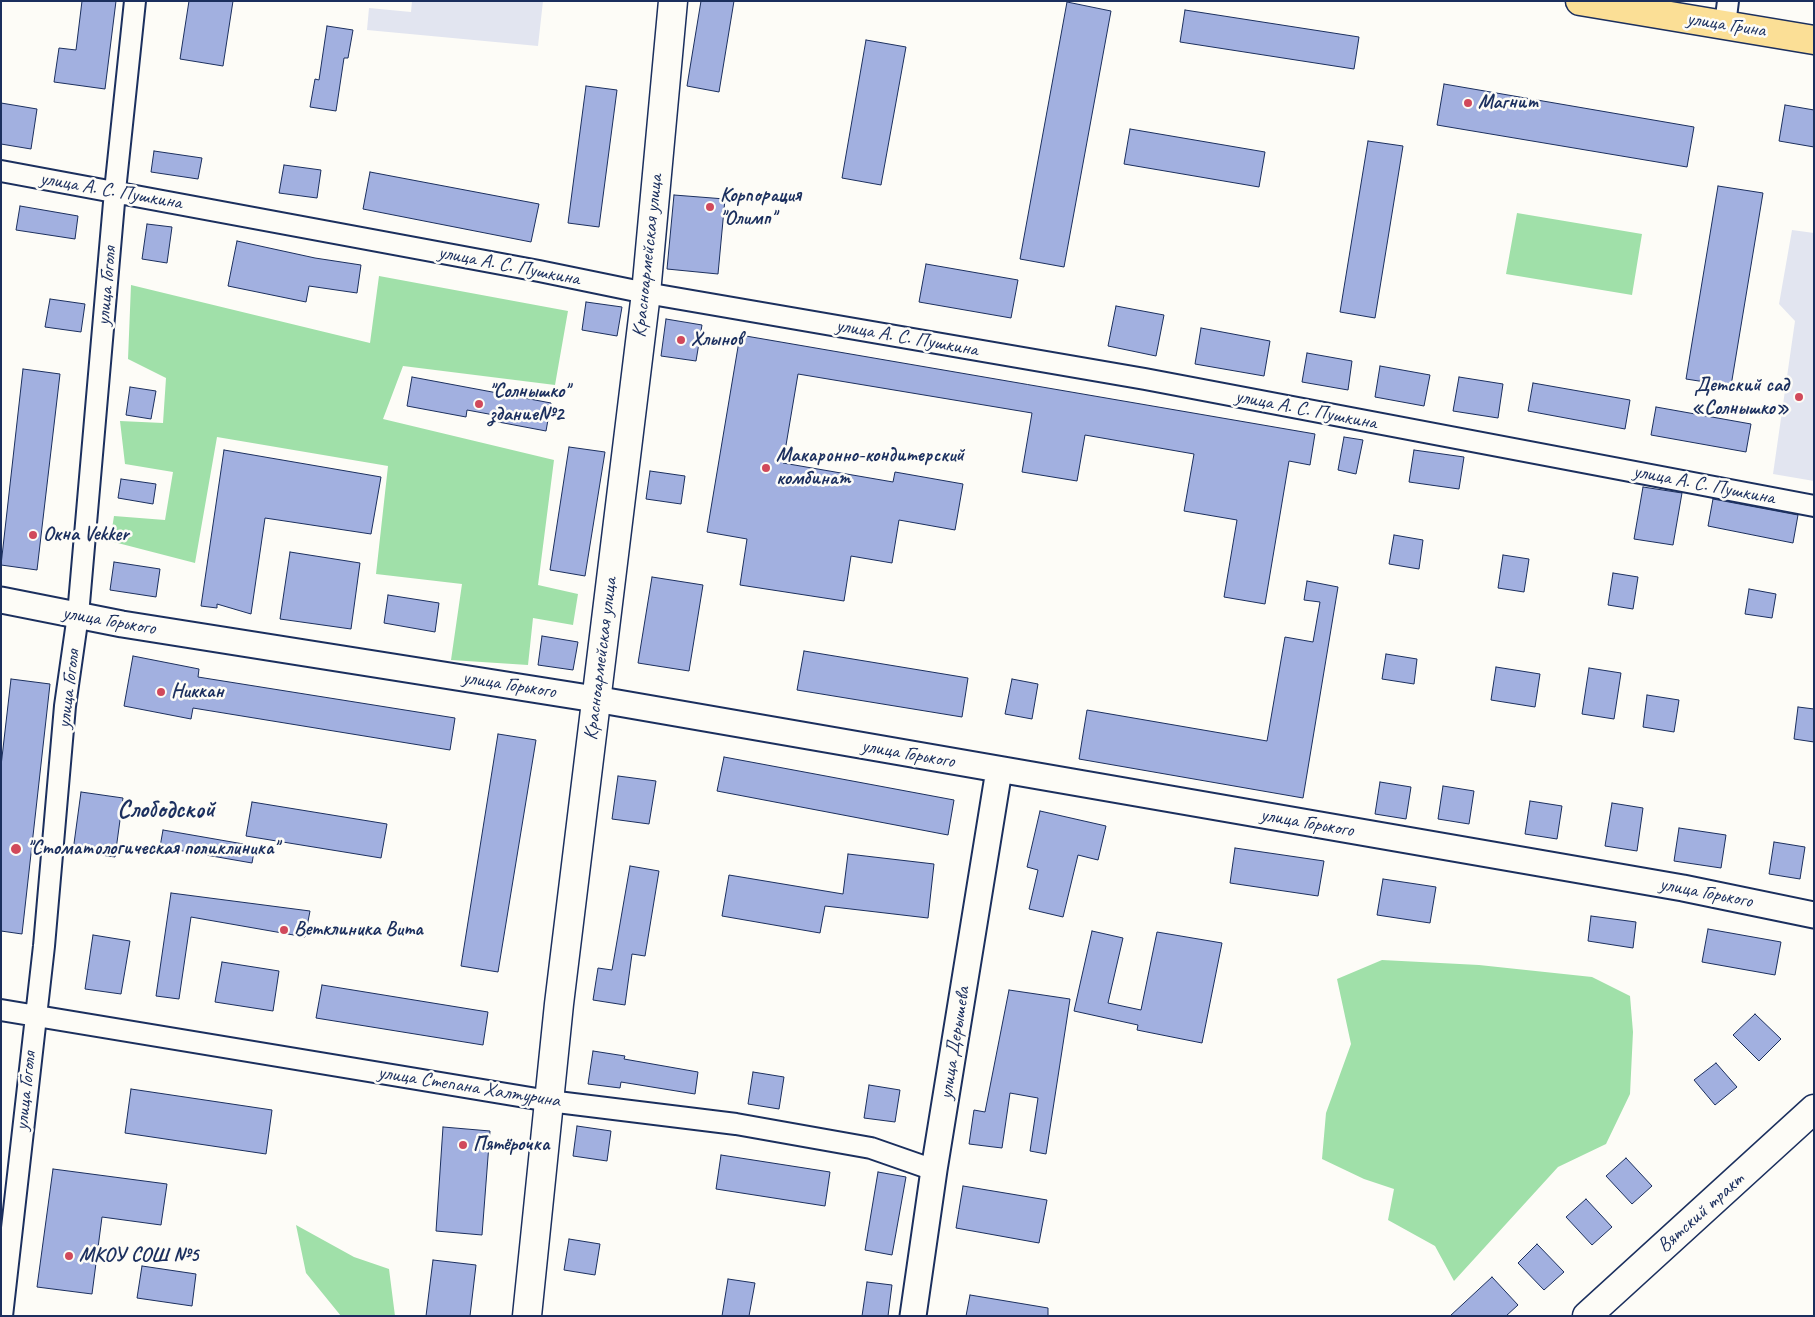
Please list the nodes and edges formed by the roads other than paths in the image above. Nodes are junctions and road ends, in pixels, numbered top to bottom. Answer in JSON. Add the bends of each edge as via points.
{"nodes":[{"id":1,"x":135,"y":1,"type":"edge"},
{"id":2,"x":673,"y":1,"type":"edge"},
{"id":3,"x":1580,"y":1,"type":"edge"},
{"id":4,"x":1727,"y":13,"type":"edge"},
{"id":5,"x":1814,"y":40,"type":"edge"},
{"id":6,"x":1,"y":171,"type":"edge"},
{"id":7,"x":115,"y":191,"type":"junction"},
{"id":8,"x":646,"y":293,"type":"junction"},
{"id":9,"x":1814,"y":506,"type":"edge"},
{"id":10,"x":1,"y":600,"type":"edge"},
{"id":11,"x":78,"y":615,"type":"junction"},
{"id":12,"x":595,"y":699,"type":"junction"},
{"id":13,"x":999,"y":770,"type":"junction"},
{"id":14,"x":1814,"y":915,"type":"edge"},
{"id":15,"x":1,"y":1010,"type":"edge"},
{"id":16,"x":34,"y":1016,"type":"junction"},
{"id":17,"x":548,"y":1101,"type":"junction"},
{"id":18,"x":1814,"y":1109,"type":"edge"},
{"id":19,"x":934,"y":1170,"type":"junction"},
{"id":20,"x":2,"y":1316,"type":"edge"},
{"id":21,"x":527,"y":1316,"type":"edge"},
{"id":22,"x":913,"y":1316,"type":"edge"},
{"id":23,"x":1587,"y":1316,"type":"edge"}],
"edges":[{"from":1,"to":7,"type":"street","name":"улица Гоголя"},
{"from":2,"to":8,"type":"main road","name":"Красноармейская улица"},
{"from":3,"to":4,"type":"highway","name":"улица Грина"},
{"from":4,"to":5,"type":"highway","name":"улица Грина"},
{"from":6,"to":7,"type":"street","name":"улица А. С. Пушкина"},
{"from":7,"to":8,"type":"street","name":"улица А. С. Пушкина"},
{"from":7,"to":11,"type":"street","name":"улица Гоголя"},
{"from":8,"to":9,"type":"street","name":"улица А. С. Пушкина","via":[[1145,380]]},
{"from":8,"to":12,"type":"main road","name":"Красноармейская улица"},
{"from":10,"to":11,"type":"street","name":"улица Горького"},
{"from":11,"to":12,"type":"street","name":"улица Горького"},
{"from":11,"to":16,"type":"street","name":"улица Гоголя","via":[[65,706],[44,946]]},
{"from":12,"to":13,"type":"street","name":"улица Горького"},
{"from":12,"to":17,"type":"main road","name":"Красноармейская улица"},
{"from":13,"to":14,"type":"street","name":"улица Горького","via":[[1673,886]]},
{"from":13,"to":19,"type":"street","name":"улица Дерышева"},
{"from":15,"to":16,"type":"street","name":"улица Степана Халтурина"},
{"from":16,"to":17,"type":"street","name":"улица Степана Халтурина"},
{"from":16,"to":20,"type":"street","name":"улица Гоголя"},
{"from":17,"to":19,"type":"street","name":"улица Степана Халтурина","via":[[736,1124],[871,1148]]},
{"from":17,"to":21,"type":"main road","name":"Красноармейская улица"},
{"from":18,"to":23,"type":"main road","name":"Вятский тракт"},
{"from":19,"to":22,"type":"street","name":"улица Дерышева"}]}
